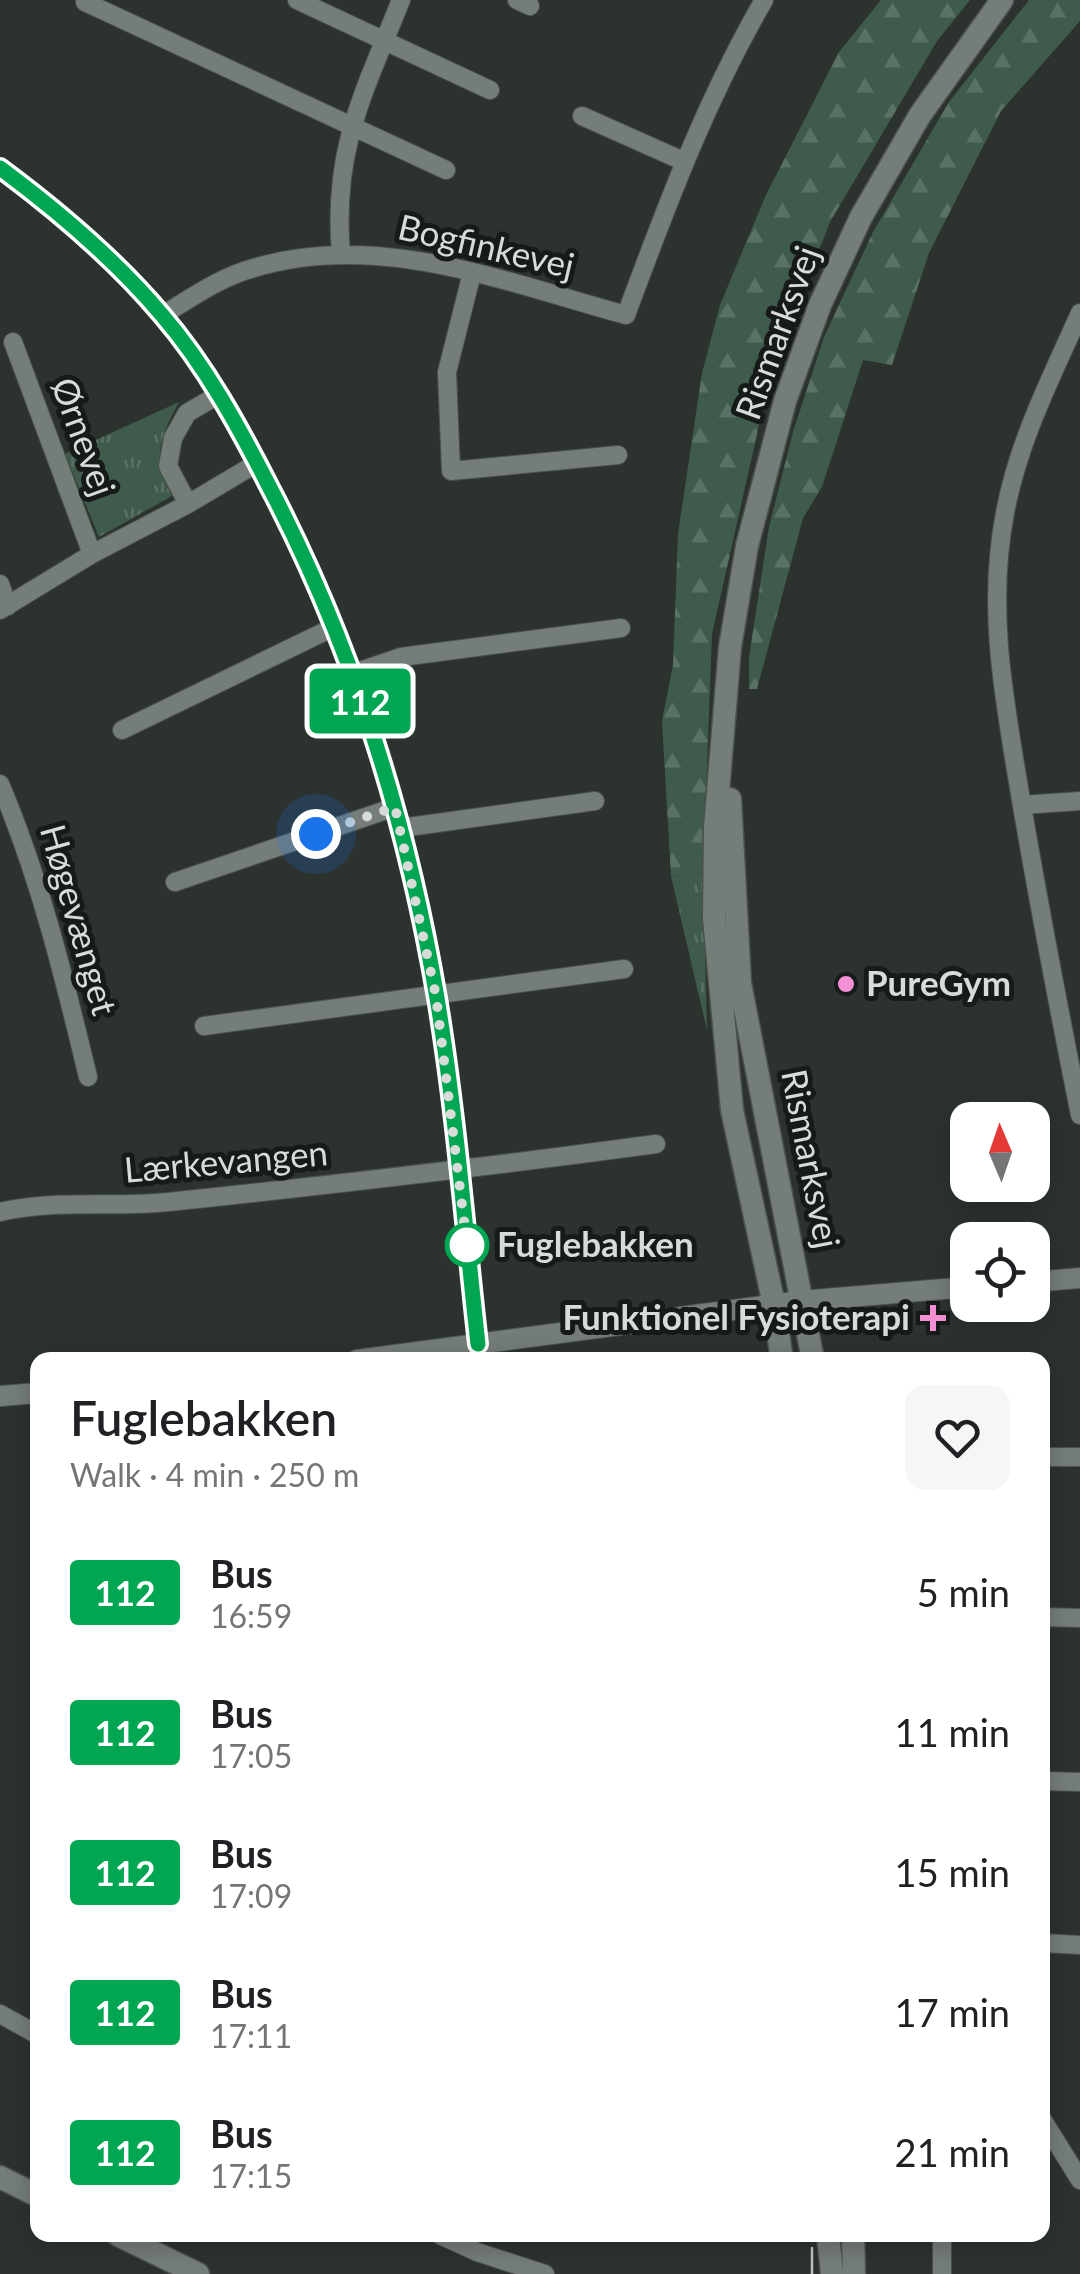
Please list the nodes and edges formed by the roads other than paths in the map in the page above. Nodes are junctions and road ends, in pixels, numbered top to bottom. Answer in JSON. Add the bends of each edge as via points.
{"nodes":[{"id":1,"x":298,"y":0,"type":"edge"},
{"id":2,"x":400,"y":0,"type":"edge"},
{"id":3,"x":763,"y":0,"type":"edge"},
{"id":4,"x":1002,"y":0,"type":"edge"},
{"id":5,"x":85,"y":2,"type":"edge"},
{"id":6,"x":384,"y":41,"type":"junction"},
{"id":7,"x":490,"y":90,"type":"dead end"},
{"id":8,"x":582,"y":116,"type":"dead end"},
{"id":9,"x":350,"y":125,"type":"junction"},
{"id":10,"x":684,"y":161,"type":"junction"},
{"id":11,"x":0,"y":168,"type":"edge"},
{"id":12,"x":446,"y":170,"type":"dead end"},
{"id":13,"x":341,"y":254,"type":"junction"},
{"id":14,"x":472,"y":273,"type":"junction"},
{"id":15,"x":1080,"y":314,"type":"edge"},
{"id":16,"x":163,"y":316,"type":"junction"},
{"id":17,"x":13,"y":342,"type":"dead end"},
{"id":18,"x":1072,"y":349,"type":"edge"},
{"id":19,"x":218,"y":395,"type":"junction"},
{"id":20,"x":618,"y":455,"type":"dead end"},
{"id":21,"x":257,"y":463,"type":"junction"},
{"id":22,"x":188,"y":504,"type":"junction"},
{"id":23,"x":92,"y":554,"type":"junction"},
{"id":24,"x":0,"y":584,"type":"edge"},
{"id":25,"x":4,"y":608,"type":"edge"},
{"id":26,"x":334,"y":627,"type":"junction"},
{"id":27,"x":621,"y":628,"type":"dead end"},
{"id":28,"x":351,"y":674,"type":"junction"},
{"id":29,"x":122,"y":730,"type":"dead end"},
{"id":30,"x":726,"y":730,"type":"junction"},
{"id":31,"x":0,"y":784,"type":"edge"},
{"id":32,"x":1080,"y":801,"type":"edge"},
{"id":33,"x":596,"y":802,"type":"dead end"},
{"id":34,"x":1022,"y":805,"type":"junction"},
{"id":35,"x":395,"y":807,"type":"junction"},
{"id":36,"x":401,"y":828,"type":"junction"},
{"id":37,"x":176,"y":882,"type":"dead end"},
{"id":38,"x":624,"y":968,"type":"dead end"},
{"id":39,"x":436,"y":996,"type":"junction"},
{"id":40,"x":204,"y":1026,"type":"dead end"},
{"id":41,"x":88,"y":1077,"type":"dead end"},
{"id":42,"x":1080,"y":1115,"type":"edge"},
{"id":43,"x":656,"y":1144,"type":"dead end"},
{"id":44,"x":458,"y":1171,"type":"junction"},
{"id":45,"x":0,"y":1212,"type":"edge"},
{"id":46,"x":1080,"y":1278,"type":"edge"},
{"id":47,"x":1050,"y":1280,"type":"edge"},
{"id":48,"x":950,"y":1289,"type":"edge"},
{"id":49,"x":801,"y":1301,"type":"junction"},
{"id":50,"x":774,"y":1305,"type":"junction"},
{"id":51,"x":478,"y":1344,"type":"junction"},
{"id":52,"x":418,"y":1352,"type":"edge"},
{"id":53,"x":781,"y":1352,"type":"edge"},
{"id":54,"x":811,"y":1352,"type":"edge"},
{"id":55,"x":30,"y":1393,"type":"edge"},
{"id":56,"x":0,"y":1396,"type":"edge"},
{"id":57,"x":1050,"y":1456,"type":"edge"},
{"id":58,"x":1080,"y":1456,"type":"edge"},
{"id":59,"x":1050,"y":1617,"type":"edge"},
{"id":60,"x":1080,"y":1618,"type":"edge"},
{"id":61,"x":1050,"y":1781,"type":"edge"},
{"id":62,"x":1080,"y":1782,"type":"edge"},
{"id":63,"x":1050,"y":1943,"type":"edge"},
{"id":64,"x":1080,"y":1945,"type":"edge"},
{"id":65,"x":0,"y":2014,"type":"edge"},
{"id":66,"x":30,"y":2031,"type":"edge"},
{"id":67,"x":1050,"y":2132,"type":"edge"},
{"id":68,"x":0,"y":2178,"type":"edge"},
{"id":69,"x":1080,"y":2180,"type":"edge"},
{"id":70,"x":30,"y":2192,"type":"edge"},
{"id":71,"x":132,"y":2242,"type":"edge"},
{"id":72,"x":455,"y":2242,"type":"edge"},
{"id":73,"x":829,"y":2242,"type":"edge"},
{"id":74,"x":853,"y":2242,"type":"edge"},
{"id":75,"x":942,"y":2242,"type":"edge"},
{"id":76,"x":198,"y":2274,"type":"edge"},
{"id":77,"x":546,"y":2274,"type":"edge"},
{"id":78,"x":832,"y":2274,"type":"edge"},
{"id":79,"x":854,"y":2274,"type":"edge"},
{"id":80,"x":942,"y":2274,"type":"edge"}],
"edges":[{"from":1,"to":6,"type":"street"},
{"from":2,"to":6,"type":"street"},
{"from":3,"to":10,"type":"street"},
{"from":4,"to":30,"type":"main road","name":"Rismarksvej","via":[[920,116],[820,305],[747,546],[730,647]]},
{"from":5,"to":9,"type":"street"},
{"from":6,"to":7,"type":"street"},
{"from":6,"to":9,"type":"street"},
{"from":8,"to":10,"type":"street"},
{"from":9,"to":12,"type":"street"},
{"from":9,"to":13,"type":"street","via":[[339,205]]},
{"from":10,"to":14,"type":"street","name":"Bogfinkevej","via":[[626,315]]},
{"from":11,"to":16,"type":"street","via":[[107,256]]},
{"from":13,"to":14,"type":"street","name":"Bogfinkevej","via":[[384,254]]},
{"from":13,"to":16,"type":"street","name":"Bogfinkevej","via":[[242,272]]},
{"from":14,"to":20,"type":"street","via":[[447,372],[451,471]]},
{"from":15,"to":18,"type":"street"},
{"from":16,"to":19,"type":"street"},
{"from":17,"to":23,"type":"street","name":"Ørnevej"},
{"from":18,"to":34,"type":"street","via":[[1025,435],[996,583],[997,654]]},
{"from":19,"to":21,"type":"street"},
{"from":19,"to":22,"type":"street","via":[[187,413],[173,438],[168,466]]},
{"from":21,"to":22,"type":"street","name":"Ørnevej"},
{"from":21,"to":26,"type":"street"},
{"from":22,"to":23,"type":"street","name":"Ørnevej"},
{"from":23,"to":25,"type":"street","name":"Ørnevej"},
{"from":24,"to":25,"type":"street","name":"Ørnevej"},
{"from":26,"to":28,"type":"street"},
{"from":26,"to":29,"type":"street"},
{"from":27,"to":28,"type":"street","via":[[401,658]]},
{"from":28,"to":35,"type":"street"},
{"from":30,"to":49,"type":"main road","name":"Rismarksvej","via":[[740,983]]},
{"from":30,"to":50,"type":"main road","name":"Rismarksvej","via":[[714,918],[732,1110]]},
{"from":31,"to":41,"type":"street","name":"Høgevænget","via":[[36,880]]},
{"from":32,"to":34,"type":"street"},
{"from":33,"to":36,"type":"street"},
{"from":34,"to":42,"type":"street"},
{"from":35,"to":36,"type":"street"},
{"from":35,"to":37,"type":"street"},
{"from":36,"to":39,"type":"street"},
{"from":38,"to":39,"type":"street"},
{"from":39,"to":40,"type":"street"},
{"from":39,"to":44,"type":"street"},
{"from":43,"to":44,"type":"street","name":"Lærkevangen"},
{"from":44,"to":45,"type":"street","name":"Lærkevangen","via":[[152,1204]]},
{"from":44,"to":51,"type":"street"},
{"from":46,"to":47,"type":"street"},
{"from":48,"to":49,"type":"street"},
{"from":49,"to":50,"type":"street"},
{"from":49,"to":54,"type":"main road","name":"Rismarksvej"},
{"from":50,"to":51,"type":"street"},
{"from":50,"to":53,"type":"main road","name":"Rismarksvej"},
{"from":51,"to":52,"type":"street"},
{"from":55,"to":56,"type":"street"},
{"from":57,"to":58,"type":"street"},
{"from":59,"to":60,"type":"street"},
{"from":61,"to":62,"type":"street"},
{"from":63,"to":64,"type":"street"},
{"from":65,"to":66,"type":"street"},
{"from":67,"to":69,"type":"street"},
{"from":68,"to":70,"type":"main road"},
{"from":71,"to":76,"type":"main road"},
{"from":72,"to":77,"type":"street"},
{"from":73,"to":78,"type":"main road"},
{"from":74,"to":79,"type":"main road"},
{"from":75,"to":80,"type":"street"}]}
